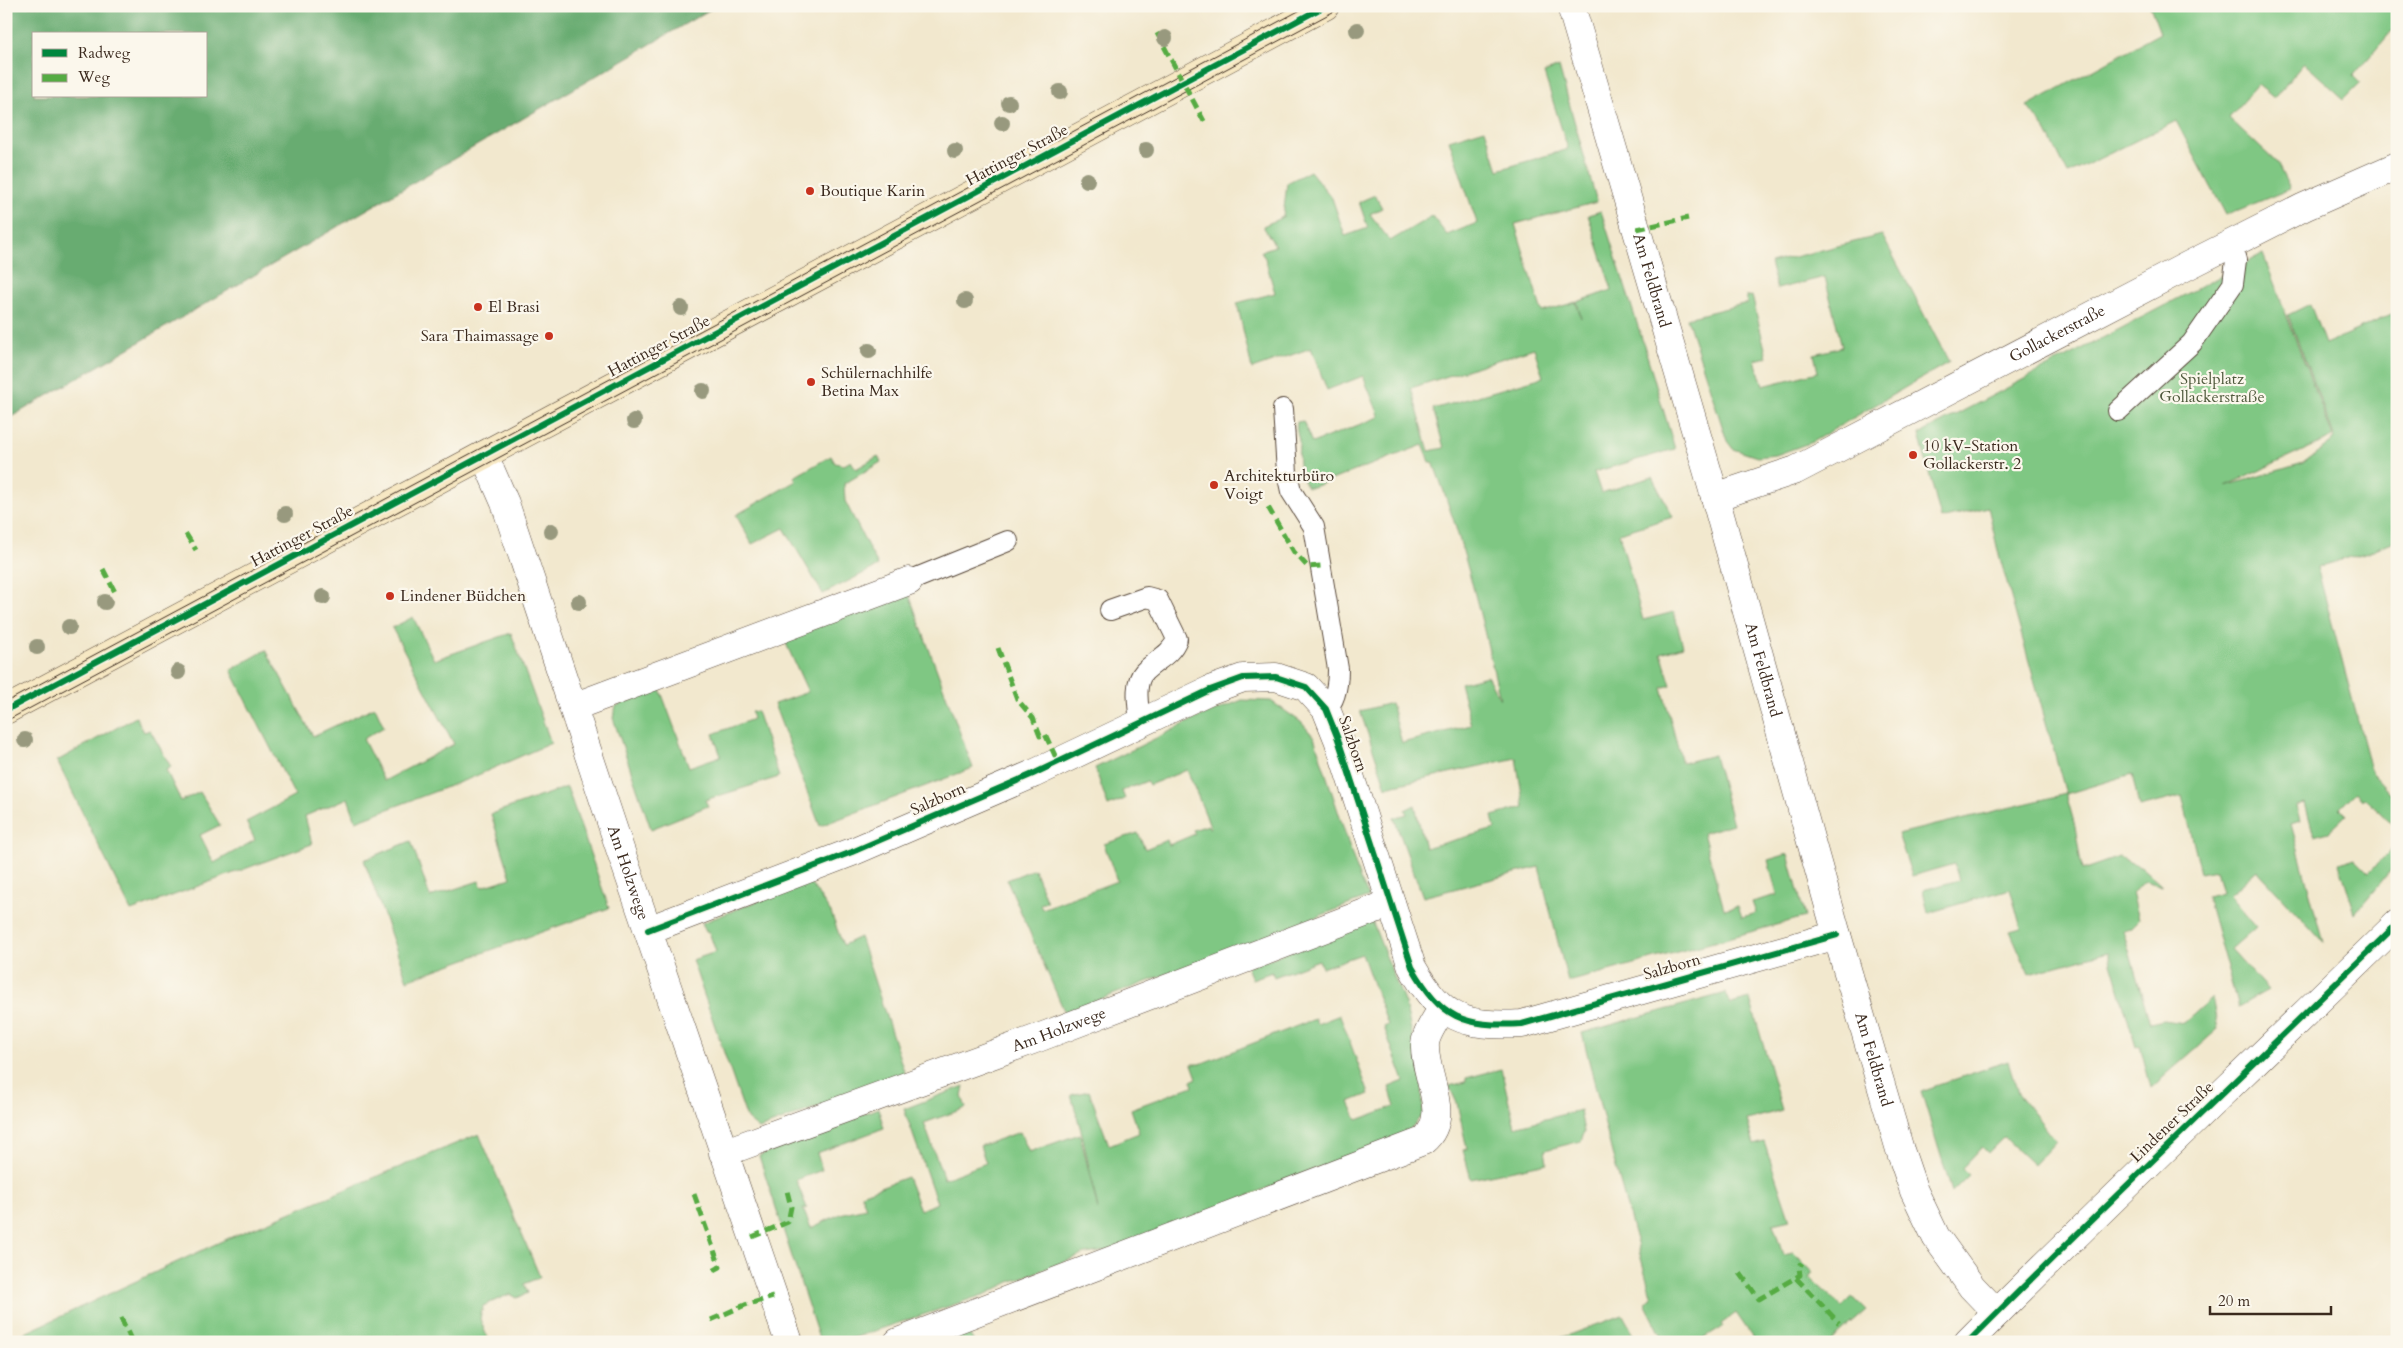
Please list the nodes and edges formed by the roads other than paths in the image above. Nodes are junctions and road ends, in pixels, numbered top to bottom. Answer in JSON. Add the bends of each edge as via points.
{"nodes":[{"id":1,"x":1326,"y":6,"type":"edge"},
{"id":2,"x":1572,"y":6,"type":"edge"},
{"id":3,"x":2397,"y":166,"type":"edge"},
{"id":4,"x":2231,"y":244,"type":"junction"},
{"id":5,"x":1283,"y":409,"type":"dead end"},
{"id":6,"x":2118,"y":411,"type":"dead end"},
{"id":7,"x":484,"y":455,"type":"junction"},
{"id":8,"x":1715,"y":497,"type":"junction"},
{"id":9,"x":1008,"y":541,"type":"dead end"},
{"id":10,"x":909,"y":581,"type":"joint"},
{"id":11,"x":1110,"y":610,"type":"dead end"},
{"id":12,"x":573,"y":707,"type":"junction"},
{"id":13,"x":1326,"y":709,"type":"junction"},
{"id":14,"x":6,"y":710,"type":"edge"},
{"id":15,"x":1140,"y":723,"type":"junction"},
{"id":16,"x":1391,"y":903,"type":"junction"},
{"id":17,"x":2397,"y":924,"type":"edge"},
{"id":18,"x":648,"y":930,"type":"junction"},
{"id":19,"x":1837,"y":935,"type":"junction"},
{"id":20,"x":1442,"y":1008,"type":"junction"},
{"id":21,"x":723,"y":1153,"type":"junction"},
{"id":22,"x":1997,"y":1313,"type":"junction"},
{"id":23,"x":789,"y":1342,"type":"edge"},
{"id":24,"x":898,"y":1342,"type":"edge"},
{"id":25,"x":1968,"y":1342,"type":"edge"}],
"edges":[{"from":1,"to":7,"type":"street","name":"Hattinger Straße"},
{"from":2,"to":8,"type":"street","name":"Am Feldbrand"},
{"from":3,"to":4,"type":"street","name":"Gollackerstraße"},
{"from":4,"to":6,"type":"lane","via":[[2236,260],[2233,284],[2192,343]]},
{"from":4,"to":8,"type":"street","name":"Gollackerstraße","via":[[1796,470]]},
{"from":5,"to":13,"type":"lane","via":[[1287,473],[1291,491],[1314,526],[1338,669],[1337,686],[1331,705]]},
{"from":7,"to":12,"type":"street","name":"Am Holzwege","via":[[505,503]]},
{"from":7,"to":14,"type":"street","name":"Hattinger Straße"},
{"from":8,"to":19,"type":"street","name":"Am Feldbrand"},
{"from":9,"to":10,"type":"lane"},
{"from":10,"to":12,"type":"street"},
{"from":11,"to":15,"type":"lane","via":[[1147,597],[1158,600],[1178,639],[1174,649],[1143,674],[1137,693]]},
{"from":12,"to":18,"type":"street","name":"Am Holzwege"},
{"from":13,"to":15,"type":"street","name":"Salzborn","via":[[1313,693],[1300,685],[1276,677],[1254,677],[1210,690]]},
{"from":13,"to":16,"type":"street","name":"Salzborn"},
{"from":15,"to":18,"type":"street","name":"Salzborn","via":[[1033,774],[852,852]]},
{"from":16,"to":20,"type":"street","name":"Salzborn","via":[[1412,967],[1424,988]]},
{"from":16,"to":21,"type":"street","name":"Am Holzwege","via":[[1011,1048]]},
{"from":17,"to":22,"type":"street","name":"Lindener Straße","via":[[2164,1147]]},
{"from":18,"to":21,"type":"street","name":"Am Holzwege"},
{"from":19,"to":20,"type":"street","name":"Salzborn","via":[[1522,1024],[1473,1022],[1457,1018]]},
{"from":19,"to":22,"type":"street","name":"Am Feldbrand","via":[[1914,1191],[1936,1237],[1972,1287]]},
{"from":20,"to":24,"type":"street","via":[[1425,1043],[1437,1116],[1430,1135],[1423,1141]]},
{"from":21,"to":23,"type":"street","name":"Am Holzwege"},
{"from":22,"to":25,"type":"street","name":"Lindener Straße"}]}
